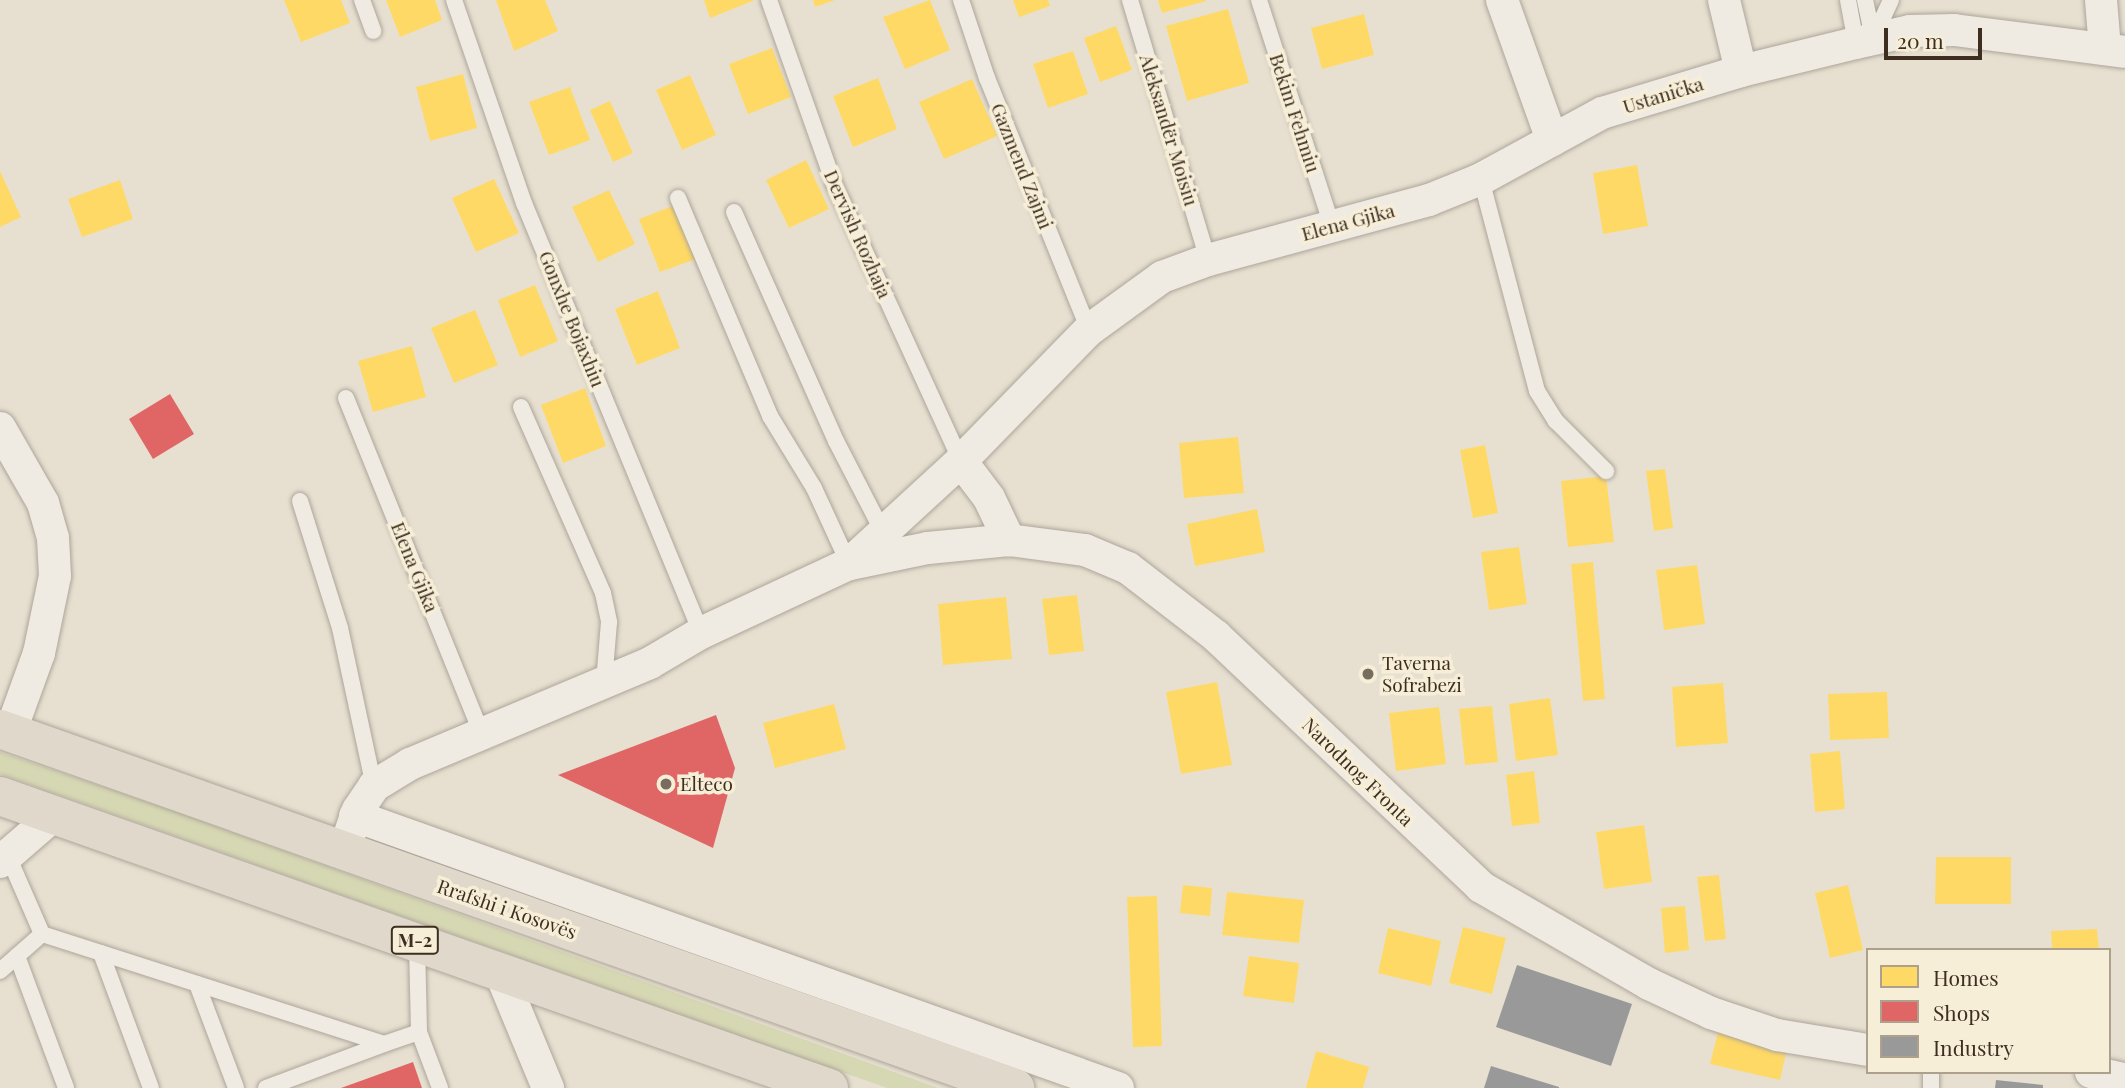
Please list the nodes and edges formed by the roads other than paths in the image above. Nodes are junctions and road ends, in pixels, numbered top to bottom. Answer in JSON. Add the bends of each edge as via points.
{"nodes":[{"id":1,"x":362,"y":0,"type":"edge"},
{"id":2,"x":454,"y":0,"type":"edge"},
{"id":3,"x":769,"y":0,"type":"edge"},
{"id":4,"x":961,"y":0,"type":"edge"},
{"id":5,"x":1130,"y":0,"type":"edge"},
{"id":6,"x":1259,"y":0,"type":"edge"},
{"id":7,"x":1502,"y":0,"type":"edge"},
{"id":8,"x":1724,"y":0,"type":"edge"},
{"id":9,"x":1848,"y":0,"type":"edge"},
{"id":10,"x":1865,"y":0,"type":"edge"},
{"id":11,"x":1891,"y":0,"type":"edge"},
{"id":12,"x":2101,"y":0,"type":"edge"},
{"id":13,"x":373,"y":31,"type":"dead end"},
{"id":14,"x":1865,"y":41,"type":"junction"},
{"id":15,"x":2115,"y":50,"type":"edge"},
{"id":16,"x":1741,"y":71,"type":"junction"},
{"id":17,"x":1552,"y":140,"type":"junction"},
{"id":18,"x":1481,"y":179,"type":"junction"},
{"id":19,"x":678,"y":198,"type":"dead end"},
{"id":20,"x":734,"y":212,"type":"dead end"},
{"id":21,"x":1332,"y":226,"type":"junction"},
{"id":22,"x":1208,"y":260,"type":"junction"},
{"id":23,"x":1089,"y":330,"type":"junction"},
{"id":24,"x":346,"y":398,"type":"dead end"},
{"id":25,"x":521,"y":407,"type":"dead end"},
{"id":26,"x":0,"y":428,"type":"edge"},
{"id":27,"x":961,"y":461,"type":"junction"},
{"id":28,"x":1606,"y":471,"type":"dead end"},
{"id":29,"x":300,"y":501,"type":"dead end"},
{"id":30,"x":883,"y":532,"type":"junction"},
{"id":31,"x":1009,"y":540,"type":"junction"},
{"id":32,"x":849,"y":564,"type":"junction"},
{"id":33,"x":701,"y":633,"type":"junction"},
{"id":34,"x":604,"y":683,"type":"junction"},
{"id":35,"x":5,"y":731,"type":"edge"},
{"id":36,"x":483,"y":737,"type":"junction"},
{"id":37,"x":374,"y":786,"type":"junction"},
{"id":38,"x":0,"y":796,"type":"edge"},
{"id":39,"x":54,"y":815,"type":"junction"},
{"id":40,"x":355,"y":816,"type":"junction"},
{"id":41,"x":343,"y":853,"type":"junction"},
{"id":42,"x":4,"y":859,"type":"edge"},
{"id":43,"x":42,"y":934,"type":"junction"},
{"id":44,"x":417,"y":940,"type":"junction"},
{"id":45,"x":101,"y":953,"type":"junction"},
{"id":46,"x":17,"y":956,"type":"junction"},
{"id":47,"x":0,"y":971,"type":"edge"},
{"id":48,"x":500,"y":972,"type":"junction"},
{"id":49,"x":197,"y":984,"type":"junction"},
{"id":50,"x":419,"y":1032,"type":"junction"},
{"id":51,"x":384,"y":1044,"type":"junction"},
{"id":52,"x":1866,"y":1050,"type":"edge"},
{"id":53,"x":2101,"y":1074,"type":"edge"},
{"id":54,"x":2125,"y":1079,"type":"edge"},
{"id":55,"x":66,"y":1088,"type":"edge"},
{"id":56,"x":151,"y":1088,"type":"edge"},
{"id":57,"x":236,"y":1088,"type":"edge"},
{"id":58,"x":266,"y":1088,"type":"edge"},
{"id":59,"x":440,"y":1088,"type":"edge"},
{"id":60,"x":548,"y":1088,"type":"edge"},
{"id":61,"x":829,"y":1088,"type":"edge"},
{"id":62,"x":1015,"y":1088,"type":"edge"},
{"id":63,"x":1118,"y":1088,"type":"edge"}],
"edges":[{"from":1,"to":13,"type":"lane"},
{"from":2,"to":33,"type":"lane","name":"Gonxhe Bojaxhiu","via":[[524,203]]},
{"from":3,"to":27,"type":"lane","name":"Dervish Rozhaja","via":[[835,186]]},
{"from":4,"to":23,"type":"lane","name":"Gazmend Zajmi","via":[[987,78]]},
{"from":5,"to":22,"type":"lane","name":"Aleksandër Moisiu"},
{"from":6,"to":21,"type":"lane","name":"Bekim Fehmiu"},
{"from":7,"to":17,"type":"street"},
{"from":8,"to":16,"type":"street"},
{"from":9,"to":14,"type":"lane"},
{"from":10,"to":14,"type":"lane"},
{"from":11,"to":14,"type":"lane"},
{"from":12,"to":15,"type":"street"},
{"from":14,"to":15,"type":"street","name":"Ustanička","via":[[1910,31],[1954,30]]},
{"from":14,"to":16,"type":"street","name":"Ustanička"},
{"from":16,"to":17,"type":"street","name":"Ustanička","via":[[1602,113]]},
{"from":17,"to":18,"type":"street","name":"Ustanička"},
{"from":18,"to":21,"type":"street","name":"Elena Gjika","via":[[1395,211]]},
{"from":18,"to":28,"type":"lane","via":[[1537,391],[1556,421]]},
{"from":19,"to":32,"type":"lane","via":[[770,416],[814,488]]},
{"from":20,"to":30,"type":"lane","via":[[831,430]]},
{"from":21,"to":22,"type":"street","name":"Elena Gjika"},
{"from":22,"to":23,"type":"street","name":"Elena Gjika","via":[[1162,277]]},
{"from":23,"to":27,"type":"street","name":"Elena Gjika"},
{"from":24,"to":36,"type":"lane","name":"Elena Gjika"},
{"from":25,"to":34,"type":"lane","via":[[603,593],[609,622]]},
{"from":26,"to":35,"type":"street","via":[[43,503],[54,538],[39,653]]},
{"from":27,"to":30,"type":"street","name":"Elena Gjika"},
{"from":27,"to":31,"type":"street","via":[[989,498]]},
{"from":29,"to":37,"type":"lane","via":[[340,628]]},
{"from":30,"to":32,"type":"street","name":"Elena Gjika"},
{"from":31,"to":32,"type":"street","name":"Narodnog Fronta","via":[[928,548]]},
{"from":31,"to":52,"type":"street","name":"Narodnog Fronta","via":[[1085,551],[1128,568],[1170,596],[1481,887],[1649,984],[1711,1013],[1776,1035]]},
{"from":32,"to":33,"type":"street","name":"Elena Gjika"},
{"from":33,"to":34,"type":"street","name":"Elena Gjika"},
{"from":34,"to":36,"type":"street","name":"Elena Gjika"},
{"from":35,"to":41,"type":"highway","name":"Rrafshi i Kosovës"},
{"from":36,"to":37,"type":"street","name":"Elena Gjika","via":[[410,764]]},
{"from":37,"to":40,"type":"street","name":"Elena Gjika"},
{"from":38,"to":39,"type":"highway","number":"M-2"},
{"from":39,"to":42,"type":"street"},
{"from":39,"to":44,"type":"highway","number":"M-2"},
{"from":40,"to":41,"type":"street","name":"Elena Gjika"},
{"from":40,"to":63,"type":"street","name":"Rrafshi i Kosovës"},
{"from":41,"to":62,"type":"highway","name":"Rrafshi i Kosovës"},
{"from":42,"to":43,"type":"lane"},
{"from":43,"to":45,"type":"lane"},
{"from":43,"to":46,"type":"lane"},
{"from":44,"to":48,"type":"highway","number":"M-2"},
{"from":44,"to":50,"type":"lane"},
{"from":45,"to":49,"type":"lane"},
{"from":45,"to":56,"type":"lane"},
{"from":46,"to":47,"type":"lane"},
{"from":46,"to":55,"type":"lane"},
{"from":48,"to":60,"type":"street"},
{"from":48,"to":61,"type":"highway","number":"M-2"},
{"from":49,"to":51,"type":"lane"},
{"from":49,"to":57,"type":"lane"},
{"from":50,"to":51,"type":"lane"},
{"from":50,"to":59,"type":"lane"},
{"from":51,"to":58,"type":"lane"},
{"from":53,"to":54,"type":"street"}]}
